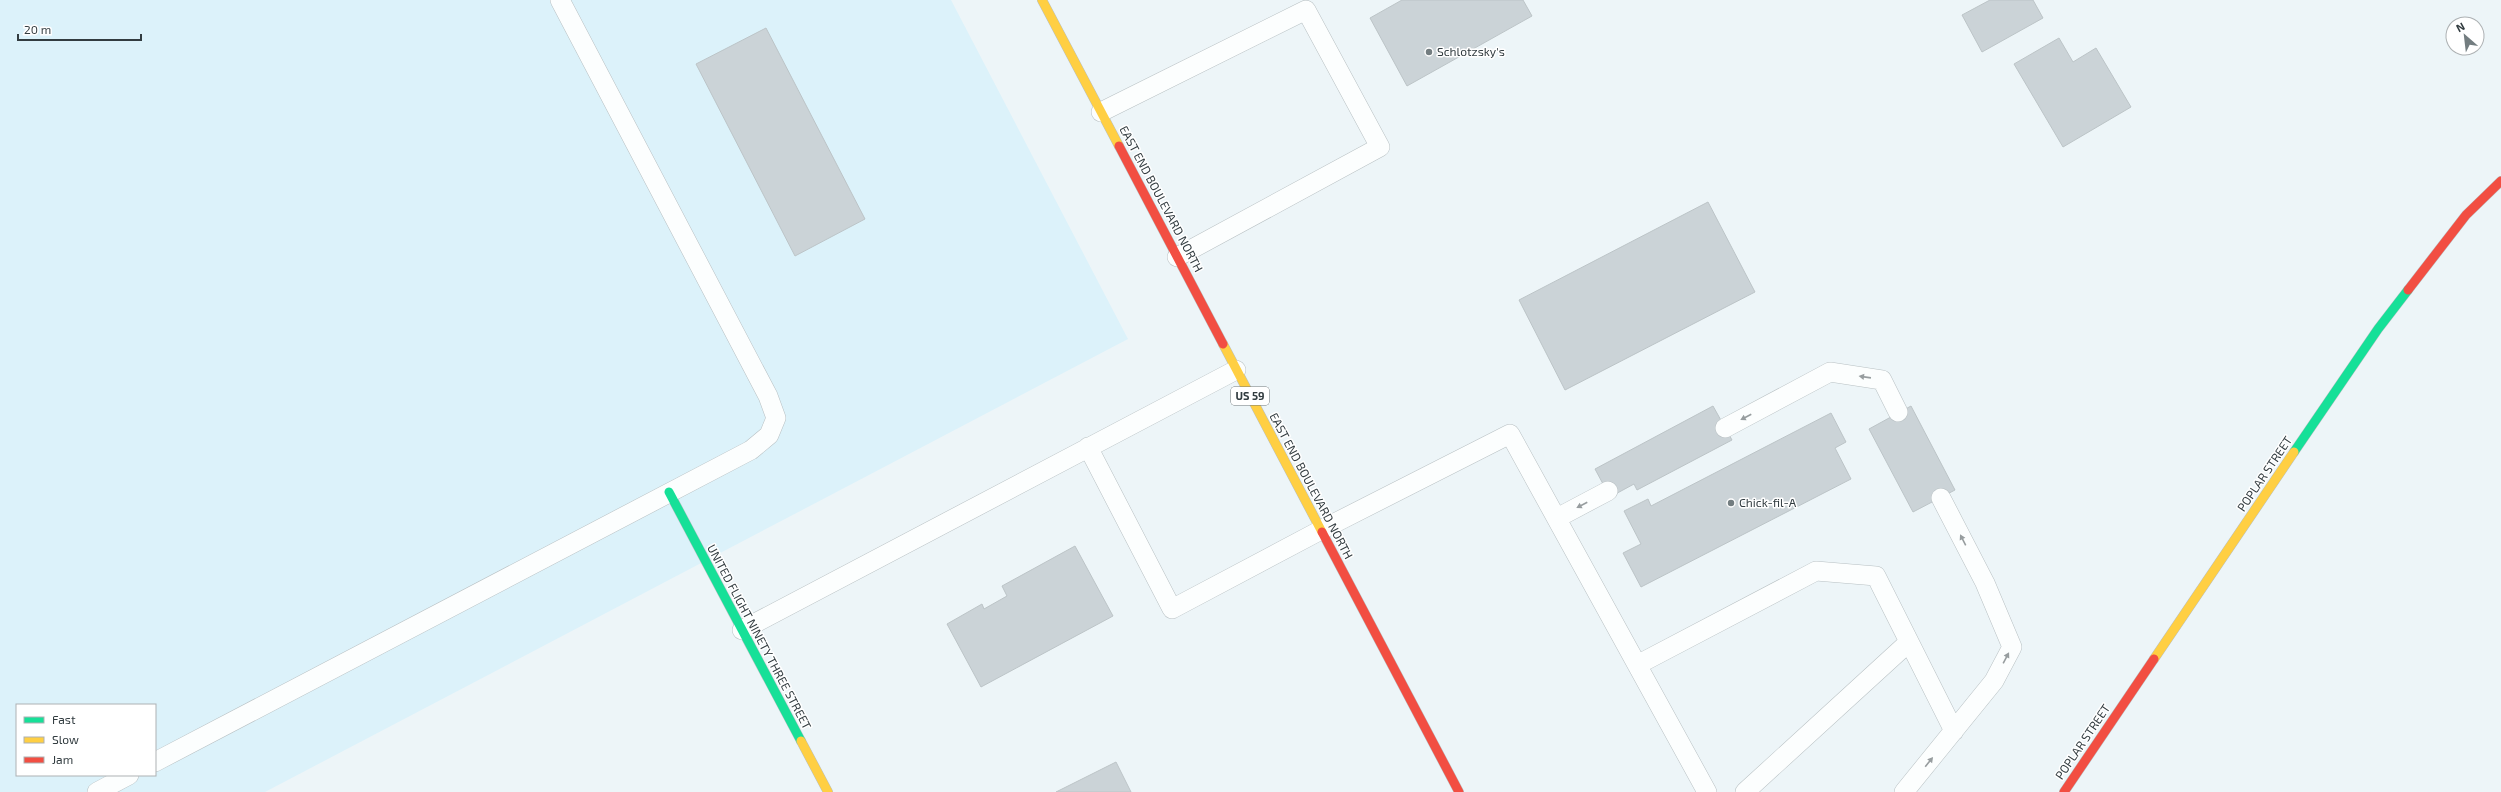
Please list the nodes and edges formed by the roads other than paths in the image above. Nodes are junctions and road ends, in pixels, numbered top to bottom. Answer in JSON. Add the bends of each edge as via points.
{"nodes":[{"id":1,"x":560,"y":0,"type":"edge"},
{"id":2,"x":1042,"y":0,"type":"edge"},
{"id":3,"x":1101,"y":112,"type":"junction"},
{"id":4,"x":2501,"y":181,"type":"edge"},
{"id":5,"x":1177,"y":257,"type":"junction"},
{"id":6,"x":1236,"y":370,"type":"junction"},
{"id":7,"x":1898,"y":412,"type":"dead end"},
{"id":8,"x":1725,"y":428,"type":"dead end"},
{"id":9,"x":1088,"y":447,"type":"junction"},
{"id":10,"x":1608,"y":491,"type":"dead end"},
{"id":11,"x":669,"y":492,"type":"junction"},
{"id":12,"x":1941,"y":498,"type":"dead end"},
{"id":13,"x":1557,"y":518,"type":"junction"},
{"id":14,"x":1321,"y":530,"type":"junction"},
{"id":15,"x":742,"y":630,"type":"junction"},
{"id":16,"x":1909,"y":642,"type":"junction"},
{"id":17,"x":1637,"y":665,"type":"junction"},
{"id":18,"x":1954,"y":731,"type":"junction"},
{"id":19,"x":156,"y":761,"type":"edge"},
{"id":20,"x":127,"y":776,"type":"edge"},
{"id":21,"x":97,"y":792,"type":"edge"},
{"id":22,"x":828,"y":792,"type":"edge"},
{"id":23,"x":1459,"y":792,"type":"edge"},
{"id":24,"x":1707,"y":792,"type":"edge"},
{"id":25,"x":1745,"y":792,"type":"edge"},
{"id":26,"x":1904,"y":792,"type":"edge"},
{"id":27,"x":2064,"y":792,"type":"edge"}],
"edges":[{"from":1,"to":11,"type":"lane","via":[[768,396],[776,418],[769,436],[751,450]]},
{"from":2,"to":3,"type":"main road","name":"EAST END BOULEVARD NORTH","number":"US 59"},
{"from":3,"to":5,"type":"main road","name":"EAST END BOULEVARD NORTH","number":"US 59"},
{"from":3,"to":5,"type":"lane","via":[[1306,10],[1380,147]]},
{"from":4,"to":27,"type":"main road","name":"POPLAR STREET","via":[[2466,215],[2378,329]]},
{"from":5,"to":6,"type":"main road","name":"EAST END BOULEVARD NORTH","number":"US 59"},
{"from":6,"to":9,"type":"lane"},
{"from":6,"to":14,"type":"main road","name":"EAST END BOULEVARD NORTH","number":"US 59"},
{"from":7,"to":8,"type":"lane","one_way":true,"via":[[1882,380],[1830,372]]},
{"from":9,"to":14,"type":"lane","via":[[1172,609]]},
{"from":9,"to":15,"type":"lane"},
{"from":10,"to":13,"type":"lane","one_way":true},
{"from":11,"to":15,"type":"main road","name":"UNITED FLIGHT NINETY THREE STREET"},
{"from":11,"to":19,"type":"lane"},
{"from":18,"to":12,"type":"lane","one_way":true,"via":[[1994,681],[2012,647],[1985,583]]},
{"from":13,"to":14,"type":"lane","via":[[1510,434]]},
{"from":13,"to":17,"type":"lane"},
{"from":14,"to":23,"type":"main road","name":"EAST END BOULEVARD NORTH","number":"US 59"},
{"from":15,"to":22,"type":"main road","name":"UNITED FLIGHT NINETY THREE STREET"},
{"from":16,"to":17,"type":"lane","via":[[1876,576],[1816,571]]},
{"from":16,"to":18,"type":"lane"},
{"from":16,"to":25,"type":"lane"},
{"from":17,"to":24,"type":"lane"},
{"from":26,"to":18,"type":"lane","one_way":true},
{"from":20,"to":21,"type":"lane"}]}
